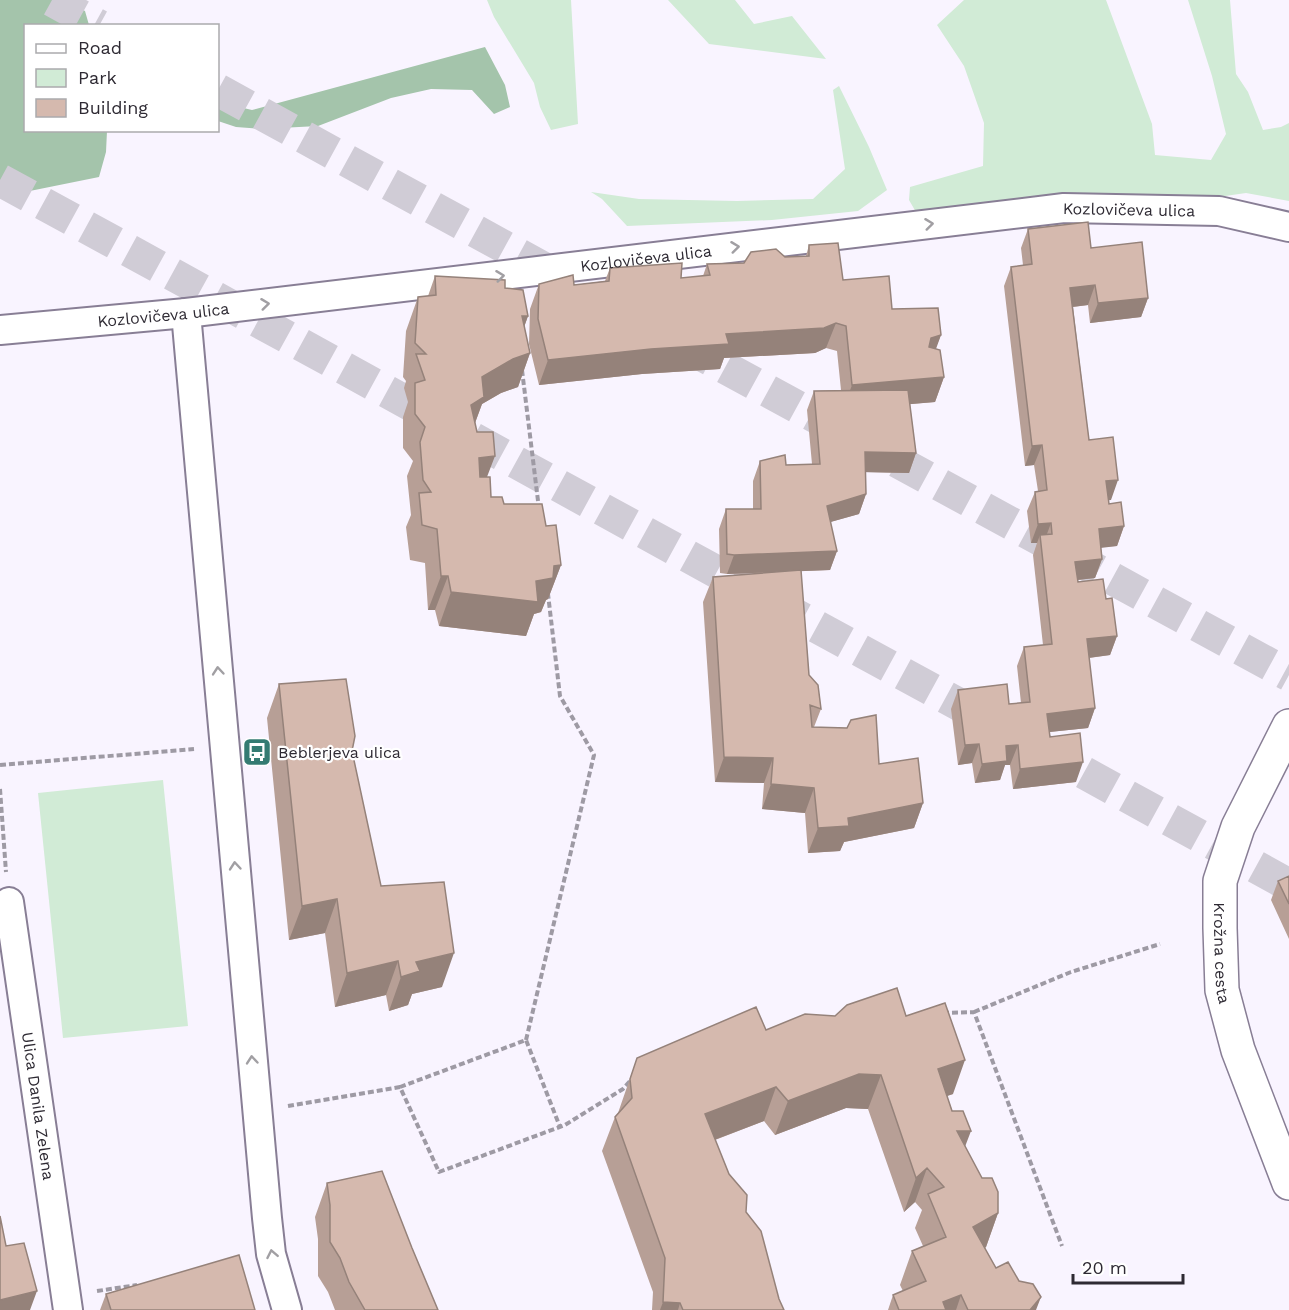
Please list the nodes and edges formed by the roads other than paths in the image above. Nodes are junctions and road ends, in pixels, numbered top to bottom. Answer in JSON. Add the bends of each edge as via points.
{"nodes":[{"id":1,"x":1289,"y":227,"type":"edge"},
{"id":2,"x":186,"y":313,"type":"junction"},
{"id":3,"x":0,"y":330,"type":"edge"},
{"id":4,"x":1289,"y":726,"type":"edge"},
{"id":5,"x":9,"y":902,"type":"road end"},
{"id":6,"x":1289,"y":1183,"type":"edge"},
{"id":7,"x":68,"y":1310,"type":"edge"},
{"id":8,"x":287,"y":1310,"type":"edge"}],
"edges":[{"from":2,"to":1,"type":"street","name":"Kozlovičeva ulica","one_way":true,"via":[[1064,208],[1219,211]]},
{"from":2,"to":3,"type":"street","name":"Kozlovičeva ulica"},
{"from":8,"to":2,"type":"street","one_way":true,"via":[[271,1254]]},
{"from":4,"to":6,"type":"street","name":"Krožna cesta","via":[[1238,826],[1220,881],[1222,990],[1238,1050]]},
{"from":5,"to":7,"type":"street","name":"Ulica Danila Zelena"}]}
